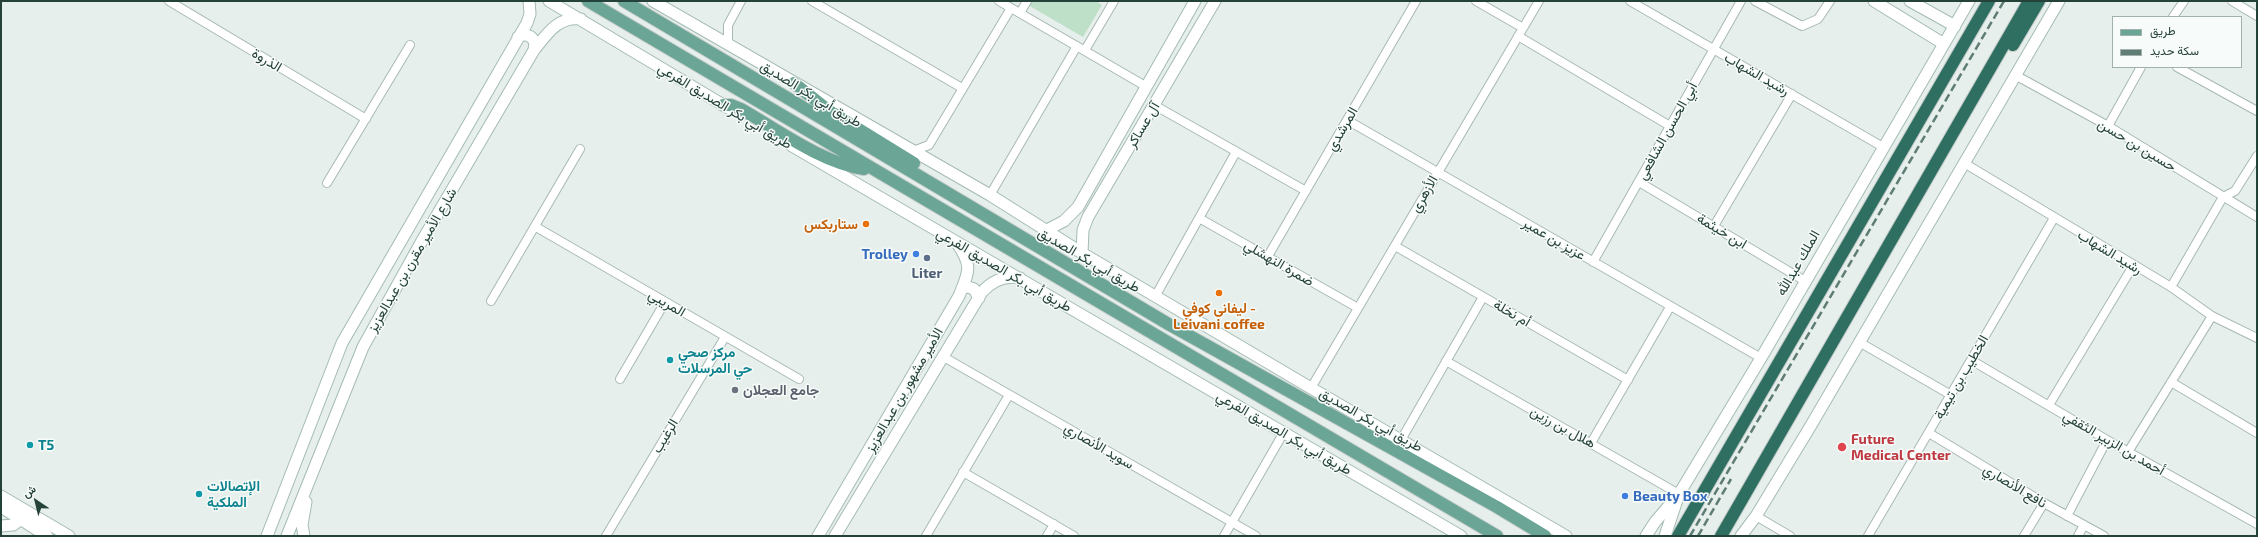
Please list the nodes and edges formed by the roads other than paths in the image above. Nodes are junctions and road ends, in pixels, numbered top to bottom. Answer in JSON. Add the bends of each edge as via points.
{"nodes":[{"id":1,"x":168,"y":1,"type":"edge"},
{"id":2,"x":529,"y":1,"type":"edge"},
{"id":3,"x":549,"y":1,"type":"edge"},
{"id":4,"x":588,"y":1,"type":"edge"},
{"id":5,"x":624,"y":1,"type":"edge"},
{"id":6,"x":653,"y":1,"type":"edge"},
{"id":7,"x":741,"y":1,"type":"edge"},
{"id":8,"x":812,"y":1,"type":"edge"},
{"id":9,"x":999,"y":1,"type":"edge"},
{"id":10,"x":1027,"y":1,"type":"edge"},
{"id":11,"x":1114,"y":1,"type":"edge"},
{"id":12,"x":1215,"y":1,"type":"edge"},
{"id":13,"x":1416,"y":1,"type":"edge"},
{"id":14,"x":1476,"y":1,"type":"edge"},
{"id":15,"x":1539,"y":1,"type":"edge"},
{"id":16,"x":1630,"y":1,"type":"edge"},
{"id":17,"x":1741,"y":1,"type":"edge"},
{"id":18,"x":1755,"y":1,"type":"edge"},
{"id":19,"x":1830,"y":1,"type":"edge"},
{"id":20,"x":1874,"y":1,"type":"edge"},
{"id":21,"x":1910,"y":1,"type":"edge"},
{"id":22,"x":1970,"y":1,"type":"edge"},
{"id":23,"x":1989,"y":1,"type":"edge"},
{"id":24,"x":2029,"y":1,"type":"edge"},
{"id":25,"x":2039,"y":1,"type":"edge"},
{"id":26,"x":2059,"y":1,"type":"edge"},
{"id":27,"x":2184,"y":1,"type":"edge"},
{"id":28,"x":2232,"y":1,"type":"edge"},
{"id":29,"x":1192,"y":2,"type":"edge"},
{"id":30,"x":1011,"y":8,"type":"junction"},
{"id":31,"x":1020,"y":13,"type":"junction"},
{"id":32,"x":2174,"y":16,"type":"edge"},
{"id":33,"x":2257,"y":16,"type":"edge"},
{"id":34,"x":581,"y":19,"type":"junction"},
{"id":35,"x":1955,"y":26,"type":"junction"},
{"id":36,"x":1523,"y":28,"type":"junction"},
{"id":37,"x":1518,"y":36,"type":"junction"},
{"id":38,"x":518,"y":37,"type":"junction"},
{"id":39,"x":1944,"y":44,"type":"junction"},
{"id":40,"x":410,"y":45,"type":"dead end"},
{"id":41,"x":728,"y":45,"type":"junction"},
{"id":42,"x":1077,"y":46,"type":"junction"},
{"id":43,"x":1714,"y":48,"type":"junction"},
{"id":44,"x":1168,"y":49,"type":"junction"},
{"id":45,"x":534,"y":50,"type":"junction"},
{"id":46,"x":1085,"y":50,"type":"junction"},
{"id":47,"x":1183,"y":56,"type":"junction"},
{"id":48,"x":2140,"y":68,"type":"edge"},
{"id":49,"x":2179,"y":68,"type":"edge"},
{"id":50,"x":1987,"y":74,"type":"junction"},
{"id":51,"x":2015,"y":75,"type":"junction"},
{"id":52,"x":794,"y":83,"type":"junction"},
{"id":53,"x":1147,"y":87,"type":"junction"},
{"id":54,"x":962,"y":88,"type":"junction"},
{"id":55,"x":1792,"y":94,"type":"junction"},
{"id":56,"x":723,"y":105,"type":"junction"},
{"id":57,"x":1154,"y":106,"type":"junction"},
{"id":58,"x":2257,"y":111,"type":"edge"},
{"id":59,"x":366,"y":119,"type":"junction"},
{"id":60,"x":1347,"y":120,"type":"junction"},
{"id":61,"x":1670,"y":126,"type":"junction"},
{"id":62,"x":2108,"y":126,"type":"junction"},
{"id":63,"x":929,"y":145,"type":"junction"},
{"id":64,"x":1883,"y":147,"type":"junction"},
{"id":65,"x":580,"y":149,"type":"dead end"},
{"id":66,"x":913,"y":151,"type":"junction"},
{"id":67,"x":1236,"y":152,"type":"junction"},
{"id":68,"x":2257,"y":156,"type":"edge"},
{"id":69,"x":934,"y":163,"type":"junction"},
{"id":70,"x":1964,"y":163,"type":"junction"},
{"id":71,"x":873,"y":170,"type":"junction"},
{"id":72,"x":1437,"y":172,"type":"junction"},
{"id":73,"x":1639,"y":182,"type":"junction"},
{"id":74,"x":327,"y":183,"type":"dead end"},
{"id":75,"x":938,"y":187,"type":"junction"},
{"id":76,"x":1306,"y":191,"type":"junction"},
{"id":77,"x":990,"y":195,"type":"junction"},
{"id":78,"x":2223,"y":197,"type":"junction"},
{"id":79,"x":1078,"y":207,"type":"junction"},
{"id":80,"x":1088,"y":217,"type":"junction"},
{"id":81,"x":2257,"y":217,"type":"edge"},
{"id":82,"x":1199,"y":218,"type":"junction"},
{"id":83,"x":2054,"y":218,"type":"junction"},
{"id":84,"x":1714,"y":226,"type":"junction"},
{"id":85,"x":536,"y":227,"type":"junction"},
{"id":86,"x":406,"y":229,"type":"junction"},
{"id":87,"x":1048,"y":230,"type":"junction"},
{"id":88,"x":423,"y":239,"type":"junction"},
{"id":89,"x":955,"y":241,"type":"junction"},
{"id":90,"x":1395,"y":246,"type":"junction"},
{"id":91,"x":1082,"y":253,"type":"junction"},
{"id":92,"x":1268,"y":256,"type":"junction"},
{"id":93,"x":1593,"y":262,"type":"junction"},
{"id":94,"x":2133,"y":266,"type":"junction"},
{"id":95,"x":1023,"y":279,"type":"junction"},
{"id":96,"x":1805,"y":281,"type":"junction"},
{"id":97,"x":2171,"y":287,"type":"junction"},
{"id":98,"x":962,"y":288,"type":"junction"},
{"id":99,"x":1156,"y":295,"type":"junction"},
{"id":100,"x":1483,"y":297,"type":"junction"},
{"id":101,"x":979,"y":298,"type":"junction"},
{"id":102,"x":491,"y":301,"type":"dead end"},
{"id":103,"x":665,"y":302,"type":"junction"},
{"id":104,"x":1670,"y":307,"type":"junction"},
{"id":105,"x":1358,"y":308,"type":"junction"},
{"id":106,"x":2212,"y":316,"type":"junction"},
{"id":107,"x":725,"y":337,"type":"junction"},
{"id":108,"x":2257,"y":338,"type":"edge"},
{"id":109,"x":1859,"y":342,"type":"junction"},
{"id":110,"x":942,"y":356,"type":"junction"},
{"id":111,"x":1761,"y":358,"type":"junction"},
{"id":112,"x":1971,"y":360,"type":"junction"},
{"id":113,"x":1446,"y":361,"type":"junction"},
{"id":114,"x":620,"y":379,"type":"dead end"},
{"id":115,"x":799,"y":379,"type":"dead end"},
{"id":116,"x":1628,"y":380,"type":"junction"},
{"id":117,"x":2171,"y":382,"type":"junction"},
{"id":118,"x":1311,"y":388,"type":"junction"},
{"id":119,"x":1009,"y":395,"type":"junction"},
{"id":120,"x":1951,"y":395,"type":"junction"},
{"id":121,"x":2049,"y":405,"type":"junction"},
{"id":122,"x":1284,"y":432,"type":"junction"},
{"id":123,"x":1929,"y":433,"type":"junction"},
{"id":124,"x":2257,"y":433,"type":"edge"},
{"id":125,"x":1401,"y":440,"type":"junction"},
{"id":126,"x":2107,"y":440,"type":"junction"},
{"id":127,"x":1591,"y":442,"type":"junction"},
{"id":128,"x":2128,"y":452,"type":"junction"},
{"id":129,"x":963,"y":472,"type":"junction"},
{"id":130,"x":306,"y":486,"type":"junction"},
{"id":131,"x":1679,"y":494,"type":"junction"},
{"id":132,"x":1,"y":496,"type":"edge"},
{"id":133,"x":2044,"y":503,"type":"junction"},
{"id":134,"x":1,"y":507,"type":"edge"},
{"id":135,"x":1756,"y":516,"type":"junction"},
{"id":136,"x":2067,"y":516,"type":"junction"},
{"id":137,"x":21,"y":519,"type":"junction"},
{"id":138,"x":1232,"y":522,"type":"junction"},
{"id":139,"x":272,"y":523,"type":"junction"},
{"id":140,"x":1054,"y":524,"type":"junction"},
{"id":141,"x":2257,"y":524,"type":"edge"},
{"id":142,"x":2084,"y":525,"type":"junction"},
{"id":143,"x":1,"y":526,"type":"edge"},
{"id":144,"x":289,"y":535,"type":"edge"},
{"id":145,"x":1565,"y":535,"type":"edge"},
{"id":146,"x":47,"y":536,"type":"edge"},
{"id":147,"x":69,"y":536,"type":"edge"},
{"id":148,"x":267,"y":536,"type":"edge"},
{"id":149,"x":304,"y":536,"type":"edge"},
{"id":150,"x":606,"y":536,"type":"edge"},
{"id":151,"x":818,"y":536,"type":"edge"},
{"id":152,"x":835,"y":536,"type":"edge"},
{"id":153,"x":926,"y":536,"type":"edge"},
{"id":154,"x":1047,"y":536,"type":"edge"},
{"id":155,"x":1074,"y":536,"type":"edge"},
{"id":156,"x":1224,"y":536,"type":"edge"},
{"id":157,"x":1256,"y":536,"type":"edge"},
{"id":158,"x":1461,"y":536,"type":"edge"},
{"id":159,"x":1497,"y":536,"type":"edge"},
{"id":160,"x":1545,"y":536,"type":"edge"},
{"id":161,"x":1646,"y":536,"type":"edge"},
{"id":162,"x":1654,"y":536,"type":"edge"},
{"id":163,"x":1665,"y":536,"type":"edge"},
{"id":164,"x":1678,"y":536,"type":"edge"},
{"id":165,"x":1721,"y":536,"type":"edge"},
{"id":166,"x":1741,"y":536,"type":"edge"},
{"id":167,"x":1790,"y":536,"type":"edge"},
{"id":168,"x":1868,"y":536,"type":"edge"},
{"id":169,"x":2024,"y":536,"type":"edge"},
{"id":170,"x":2078,"y":536,"type":"edge"},
{"id":171,"x":2104,"y":536,"type":"edge"}],
"edges":[{"from":1,"to":59,"type":"street","name":"الذروة"},
{"from":2,"to":38,"type":"street","name":"شارع الأمير مقرن بن عبدالعزيز","via":[[530,14]]},
{"from":3,"to":34,"type":"street","name":"طريق أبي بكر الصديق الفرعي"},
{"from":4,"to":71,"type":"main road"},
{"from":5,"to":75,"type":"main road","name":"طريق أبي بكر الصديق"},
{"from":6,"to":41,"type":"street"},
{"from":7,"to":41,"type":"street","via":[[728,25]]},
{"from":8,"to":54,"type":"street"},
{"from":9,"to":30,"type":"street"},
{"from":10,"to":31,"type":"street"},
{"from":11,"to":46,"type":"street"},
{"from":12,"to":47,"type":"street","name":"آل عساكر"},
{"from":13,"to":60,"type":"street","name":"المرشدي"},
{"from":14,"to":36,"type":"street"},
{"from":15,"to":36,"type":"street","name":"الأزهري"},
{"from":16,"to":43,"type":"street","name":"رشيد الشهاب"},
{"from":17,"to":43,"type":"street","name":"أبي الحسن الشافعي"},
{"from":18,"to":19,"type":"street","via":[[1802,26],[1818,19]]},
{"from":20,"to":39,"type":"street"},
{"from":21,"to":35,"type":"street"},
{"from":22,"to":35,"type":"street","name":"الملك عبدالله"},
{"from":23,"to":164,"type":"highway"},
{"from":24,"to":50,"type":"highway"},
{"from":25,"to":50,"type":"highway","via":[[2012,46]]},
{"from":26,"to":51,"type":"street"},
{"from":27,"to":32,"type":"street"},
{"from":28,"to":33,"type":"street"},
{"from":29,"to":44,"type":"street","name":"آل عساكر"},
{"from":30,"to":31,"type":"street"},
{"from":30,"to":54,"type":"street"},
{"from":31,"to":42,"type":"street"},
{"from":34,"to":45,"type":"street","name":"شارع الأمير مقرن بن عبدالعزيز","via":[[569,19],[558,23]]},
{"from":34,"to":56,"type":"street","name":"طريق أبي بكر الصديق الفرعي"},
{"from":35,"to":39,"type":"street","name":"الملك عبدالله"},
{"from":36,"to":37,"type":"street","name":"الأزهري"},
{"from":37,"to":61,"type":"street"},
{"from":37,"to":72,"type":"street","name":"الأزهري"},
{"from":38,"to":45,"type":"street","via":[[531,37],[535,43]]},
{"from":38,"to":86,"type":"street","name":"شارع الأمير مقرن بن عبدالعزيز"},
{"from":39,"to":64,"type":"street","name":"الملك عبدالله"},
{"from":40,"to":59,"type":"street"},
{"from":41,"to":52,"type":"street"},
{"from":42,"to":46,"type":"street"},
{"from":42,"to":77,"type":"street"},
{"from":43,"to":55,"type":"street","name":"رشيد الشهاب"},
{"from":43,"to":61,"type":"street","name":"أبي الحسن الشافعي"},
{"from":44,"to":47,"type":"street"},
{"from":44,"to":53,"type":"street","name":"آل عساكر"},
{"from":45,"to":88,"type":"street","name":"شارع الأمير مقرن بن عبدالعزيز"},
{"from":46,"to":53,"type":"street"},
{"from":47,"to":57,"type":"street","name":"آل عساكر"},
{"from":48,"to":62,"type":"street"},
{"from":49,"to":58,"type":"street"},
{"from":50,"to":165,"type":"highway"},
{"from":51,"to":62,"type":"street","name":"حسين بن حسن"},
{"from":51,"to":70,"type":"street"},
{"from":52,"to":66,"type":"street"},
{"from":52,"to":75,"type":"main road","via":[[828,110],[928,172]]},
{"from":53,"to":79,"type":"street","name":"آل عساكر"},
{"from":54,"to":63,"type":"street"},
{"from":55,"to":64,"type":"street","name":"رشيد الشهاب"},
{"from":55,"to":84,"type":"street"},
{"from":56,"to":71,"type":"main road","via":[[741,109],[835,161]]},
{"from":56,"to":89,"type":"street","name":"طريق أبي بكر الصديق الفرعي"},
{"from":57,"to":67,"type":"street"},
{"from":57,"to":80,"type":"street","name":"آل عساكر"},
{"from":59,"to":74,"type":"street"},
{"from":60,"to":72,"type":"street","name":"عزيز بن عمير"},
{"from":60,"to":76,"type":"street","name":"المرشدي"},
{"from":61,"to":73,"type":"street","name":"أبي الحسن الشافعي"},
{"from":62,"to":78,"type":"street","name":"حسين بن حسن"},
{"from":63,"to":66,"type":"street"},
{"from":63,"to":69,"type":"street"},
{"from":64,"to":96,"type":"street","name":"الملك عبدالله"},
{"from":65,"to":85,"type":"street"},
{"from":66,"to":69,"type":"street"},
{"from":67,"to":76,"type":"street"},
{"from":67,"to":82,"type":"street"},
{"from":68,"to":78,"type":"street","via":[[2235,191]]},
{"from":69,"to":77,"type":"street"},
{"from":70,"to":83,"type":"street","name":"رشيد الشهاب"},
{"from":70,"to":109,"type":"street"},
{"from":71,"to":159,"type":"main road"},
{"from":72,"to":90,"type":"street","name":"الأزهري"},
{"from":72,"to":93,"type":"street","name":"عزيز بن عمير"},
{"from":73,"to":84,"type":"street","name":"ابن خيثمة"},
{"from":73,"to":93,"type":"street","name":"أبي الحسن الشافعي"},
{"from":75,"to":160,"type":"main road","name":"طريق أبي بكر الصديق","via":[[1170,325]]},
{"from":76,"to":92,"type":"street","name":"المرشدي"},
{"from":77,"to":87,"type":"street"},
{"from":78,"to":81,"type":"street","name":"حسين بن حسن"},
{"from":78,"to":97,"type":"street"},
{"from":79,"to":80,"type":"street","via":[[1076,214],[1080,219]]},
{"from":79,"to":87,"type":"street","name":"آل عساكر"},
{"from":80,"to":91,"type":"street","name":"آل عساكر"},
{"from":82,"to":92,"type":"street","name":"ضمرة النهشلي"},
{"from":82,"to":99,"type":"street"},
{"from":83,"to":94,"type":"street","name":"رشيد الشهاب"},
{"from":83,"to":112,"type":"street","name":"الخطيب بن تيمية"},
{"from":84,"to":96,"type":"street","name":"ابن خيثمة"},
{"from":85,"to":102,"type":"street"},
{"from":85,"to":103,"type":"street","name":"المريبي"},
{"from":86,"to":88,"type":"street"},
{"from":86,"to":139,"type":"street","name":"شارع الأمير مقرن بن عبدالعزيز","via":[[342,343]]},
{"from":87,"to":91,"type":"street"},
{"from":88,"to":130,"type":"street","name":"شارع الأمير مقرن بن عبدالعزيز","via":[[363,347]]},
{"from":89,"to":95,"type":"street","name":"طريق أبي بكر الصديق الفرعي"},
{"from":89,"to":98,"type":"street","name":"الأمير مشهور بن عبدالعزيز","via":[[967,258],[969,266]]},
{"from":90,"to":100,"type":"street","name":"أم نخلة"},
{"from":90,"to":105,"type":"street","name":"الأزهري"},
{"from":91,"to":99,"type":"street"},
{"from":92,"to":105,"type":"street","name":"ضمرة النهشلي"},
{"from":93,"to":104,"type":"street","name":"عزيز بن عمير"},
{"from":94,"to":97,"type":"street","name":"رشيد الشهاب"},
{"from":94,"to":121,"type":"street"},
{"from":95,"to":101,"type":"street","name":"الأمير مشهور بن عبدالعزيز","via":[[1010,277],[997,280],[986,287]]},
{"from":95,"to":122,"type":"street","name":"طريق أبي بكر الصديق الفرعي"},
{"from":96,"to":111,"type":"street","name":"الملك عبدالله"},
{"from":97,"to":106,"type":"street","name":"رشيد الشهاب"},
{"from":98,"to":101,"type":"street","via":[[974,289]]},
{"from":98,"to":151,"type":"street","name":"الأمير مشهور بن عبدالعزيز"},
{"from":99,"to":118,"type":"street"},
{"from":100,"to":113,"type":"street"},
{"from":100,"to":116,"type":"street","name":"أم نخلة"},
{"from":101,"to":110,"type":"street","name":"الأمير مشهور بن عبدالعزيز"},
{"from":103,"to":107,"type":"street","name":"المريبي"},
{"from":103,"to":114,"type":"street"},
{"from":104,"to":111,"type":"street","name":"عزيز بن عمير"},
{"from":104,"to":116,"type":"street"},
{"from":105,"to":118,"type":"street","name":"الأزهري"},
{"from":106,"to":108,"type":"street","name":"رشيد الشهاب"},
{"from":106,"to":117,"type":"street"},
{"from":107,"to":115,"type":"street","name":"المريبي"},
{"from":107,"to":150,"type":"street","name":"الرغيب"},
{"from":109,"to":120,"type":"street"},
{"from":109,"to":135,"type":"street"},
{"from":110,"to":119,"type":"street","name":"سويد الأنصاري"},
{"from":110,"to":152,"type":"street","name":"الأمير مشهور بن عبدالعزيز"},
{"from":111,"to":131,"type":"street","name":"الملك عبدالله"},
{"from":112,"to":120,"type":"street","name":"الخطيب بن تيمية"},
{"from":112,"to":121,"type":"street","name":"أحمد بن الزبير الثقفي"},
{"from":113,"to":125,"type":"street"},
{"from":113,"to":127,"type":"street","name":"هلال بن رزين"},
{"from":116,"to":127,"type":"street"},
{"from":117,"to":124,"type":"street"},
{"from":117,"to":128,"type":"street"},
{"from":118,"to":125,"type":"street"},
{"from":119,"to":129,"type":"street"},
{"from":119,"to":138,"type":"street","name":"سويد الأنصاري"},
{"from":120,"to":123,"type":"street","name":"الخطيب بن تيمية"},
{"from":121,"to":126,"type":"street","name":"أحمد بن الزبير الثقفي"},
{"from":122,"to":138,"type":"street"},
{"from":122,"to":158,"type":"street","name":"طريق أبي بكر الصديق الفرعي"},
{"from":123,"to":133,"type":"street","name":"نافع الأنصاري"},
{"from":123,"to":168,"type":"street","name":"الخطيب بن تيمية"},
{"from":125,"to":145,"type":"street"},
{"from":126,"to":128,"type":"street","name":"أحمد بن الزبير الثقفي"},
{"from":126,"to":136,"type":"street"},
{"from":127,"to":131,"type":"street","name":"هلال بن رزين"},
{"from":128,"to":141,"type":"street","name":"أحمد بن الزبير الثقفي"},
{"from":129,"to":140,"type":"street"},
{"from":129,"to":153,"type":"street"},
{"from":130,"to":144,"type":"street","name":"شارع الأمير مقرن بن عبدالعزيز"},
{"from":130,"to":149,"type":"street","via":[[302,526]]},
{"from":131,"to":161,"type":"street","name":"الملك عبدالله","via":[[1654,522]]},
{"from":131,"to":162,"type":"street"},
{"from":131,"to":163,"type":"street"},
{"from":132,"to":147,"type":"street"},
{"from":133,"to":136,"type":"street","name":"نافع الأنصاري"},
{"from":133,"to":169,"type":"street"},
{"from":134,"to":137,"type":"street"},
{"from":135,"to":166,"type":"street"},
{"from":135,"to":167,"type":"street"},
{"from":136,"to":142,"type":"street","name":"نافع الأنصاري"},
{"from":137,"to":143,"type":"street","via":[[13,525]]},
{"from":137,"to":146,"type":"street"},
{"from":138,"to":156,"type":"street"},
{"from":138,"to":157,"type":"street","name":"سويد الأنصاري"},
{"from":139,"to":144,"type":"street"},
{"from":139,"to":148,"type":"street","name":"شارع الأمير مقرن بن عبدالعزيز"},
{"from":140,"to":154,"type":"street"},
{"from":140,"to":155,"type":"street"},
{"from":142,"to":170,"type":"street"},
{"from":142,"to":171,"type":"street","name":"نافع الأنصاري"}]}
